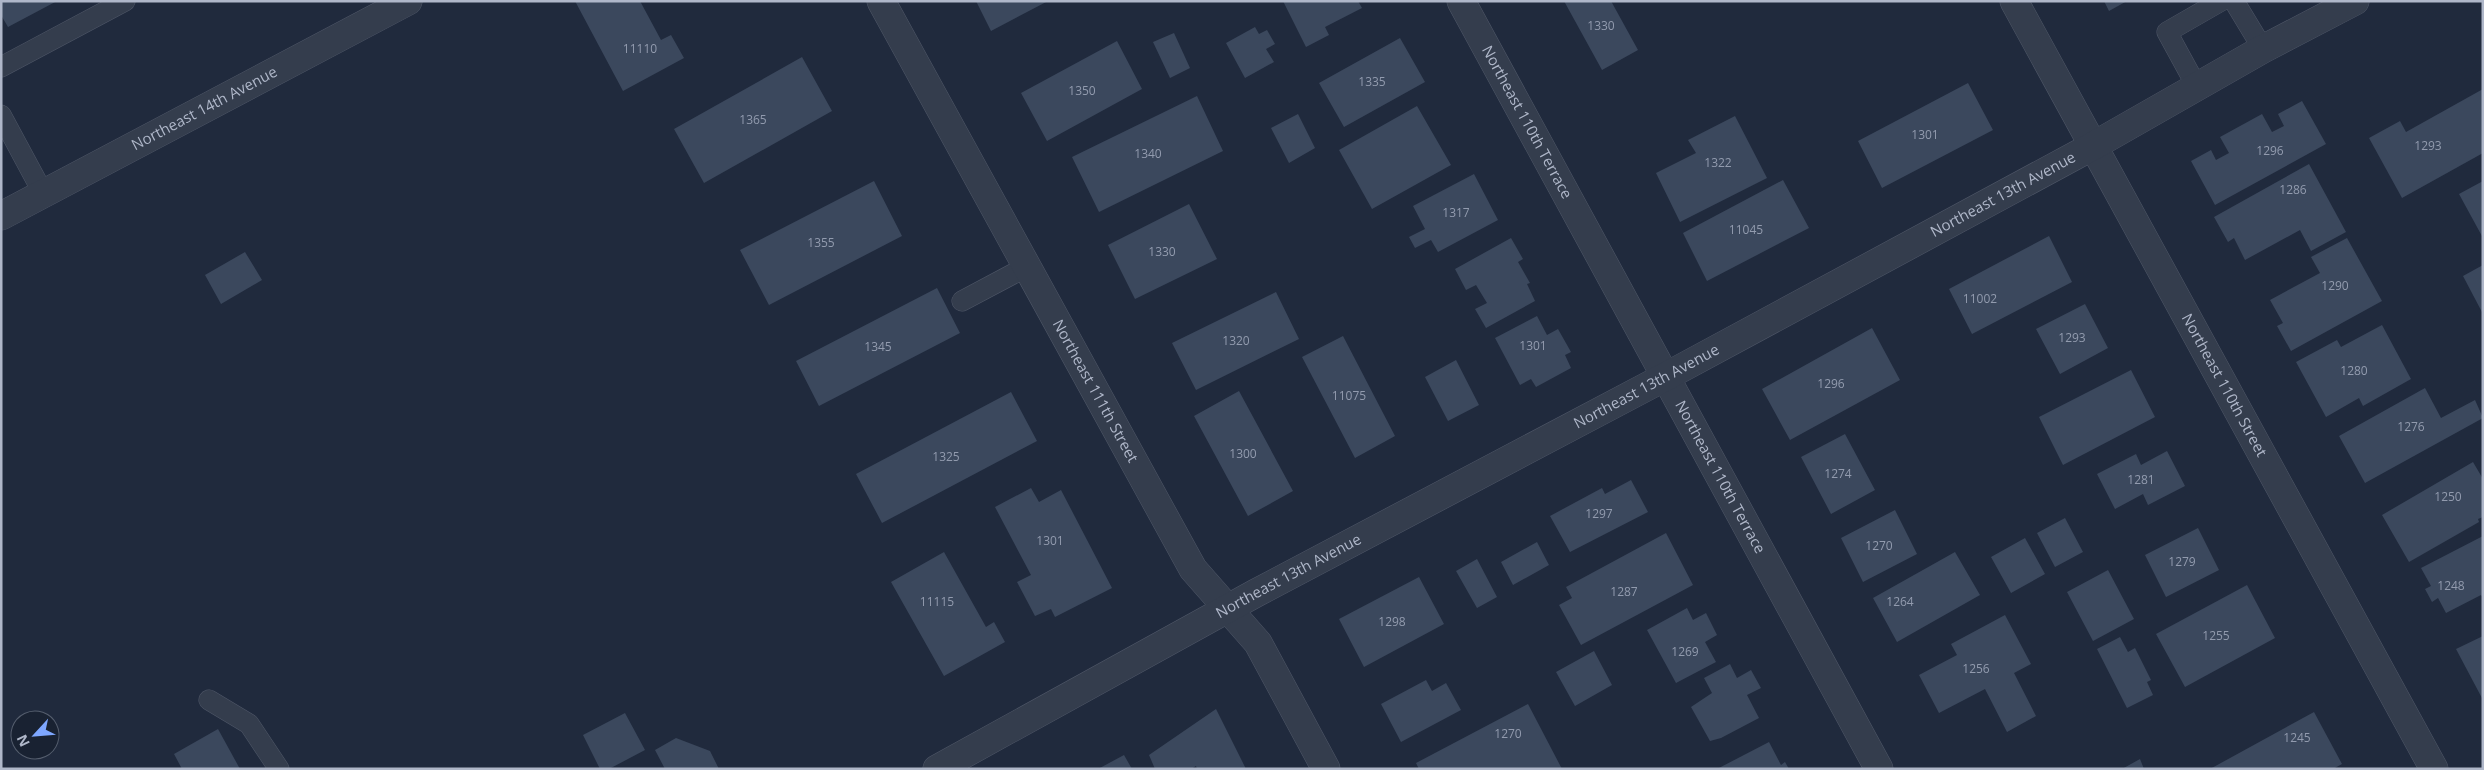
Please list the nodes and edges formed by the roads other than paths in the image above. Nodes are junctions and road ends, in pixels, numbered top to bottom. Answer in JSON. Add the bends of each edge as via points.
{"nodes":[{"id":1,"x":125,"y":1,"type":"edge"},
{"id":2,"x":408,"y":1,"type":"edge"},
{"id":3,"x":881,"y":1,"type":"edge"},
{"id":4,"x":1462,"y":1,"type":"edge"},
{"id":5,"x":2014,"y":1,"type":"edge"},
{"id":6,"x":2221,"y":1,"type":"edge"},
{"id":7,"x":2234,"y":1,"type":"edge"},
{"id":8,"x":2354,"y":1,"type":"edge"},
{"id":9,"x":2263,"y":50,"type":"junction"},
{"id":10,"x":1,"y":67,"type":"edge"},
{"id":11,"x":2197,"y":87,"type":"junction"},
{"id":12,"x":1,"y":115,"type":"edge"},
{"id":13,"x":2093,"y":146,"type":"junction"},
{"id":14,"x":44,"y":193,"type":"junction"},
{"id":15,"x":1,"y":216,"type":"edge"},
{"id":16,"x":1026,"y":267,"type":"junction"},
{"id":17,"x":962,"y":301,"type":"dead end"},
{"id":18,"x":1665,"y":377,"type":"junction"},
{"id":19,"x":1227,"y":610,"type":"junction"},
{"id":20,"x":209,"y":700,"type":"dead end"},
{"id":21,"x":279,"y":769,"type":"edge"},
{"id":22,"x":936,"y":769,"type":"edge"},
{"id":23,"x":1326,"y":769,"type":"edge"},
{"id":24,"x":1879,"y":769,"type":"edge"},
{"id":25,"x":2434,"y":769,"type":"edge"}],
"edges":[{"from":1,"to":10,"type":"lane"},
{"from":2,"to":14,"type":"street","name":"Northeast 14th Avenue"},
{"from":3,"to":16,"type":"street","name":"Northeast 111th Street"},
{"from":4,"to":18,"type":"street","name":"Northeast 110th Terrace"},
{"from":5,"to":13,"type":"street","name":"Northeast 110th Street"},
{"from":6,"to":11,"type":"lane","via":[[2167,32]]},
{"from":7,"to":9,"type":"lane"},
{"from":8,"to":9,"type":"street","name":"Northeast 13th Avenue"},
{"from":9,"to":11,"type":"street","name":"Northeast 13th Avenue"},
{"from":11,"to":13,"type":"street","name":"Northeast 13th Avenue"},
{"from":12,"to":14,"type":"lane"},
{"from":13,"to":18,"type":"street","name":"Northeast 13th Avenue"},
{"from":13,"to":25,"type":"street","name":"Northeast 110th Street"},
{"from":14,"to":15,"type":"street","name":"Northeast 14th Avenue"},
{"from":16,"to":17,"type":"lane"},
{"from":16,"to":19,"type":"street","name":"Northeast 111th Street","via":[[1193,569]]},
{"from":18,"to":19,"type":"street","name":"Northeast 13th Avenue"},
{"from":18,"to":24,"type":"street","name":"Northeast 110th Terrace"},
{"from":19,"to":22,"type":"street","name":"Northeast 13th Avenue"},
{"from":19,"to":23,"type":"street","name":"Northeast 111th Street","via":[[1258,644]]},
{"from":20,"to":21,"type":"lane","via":[[250,724]]}]}
